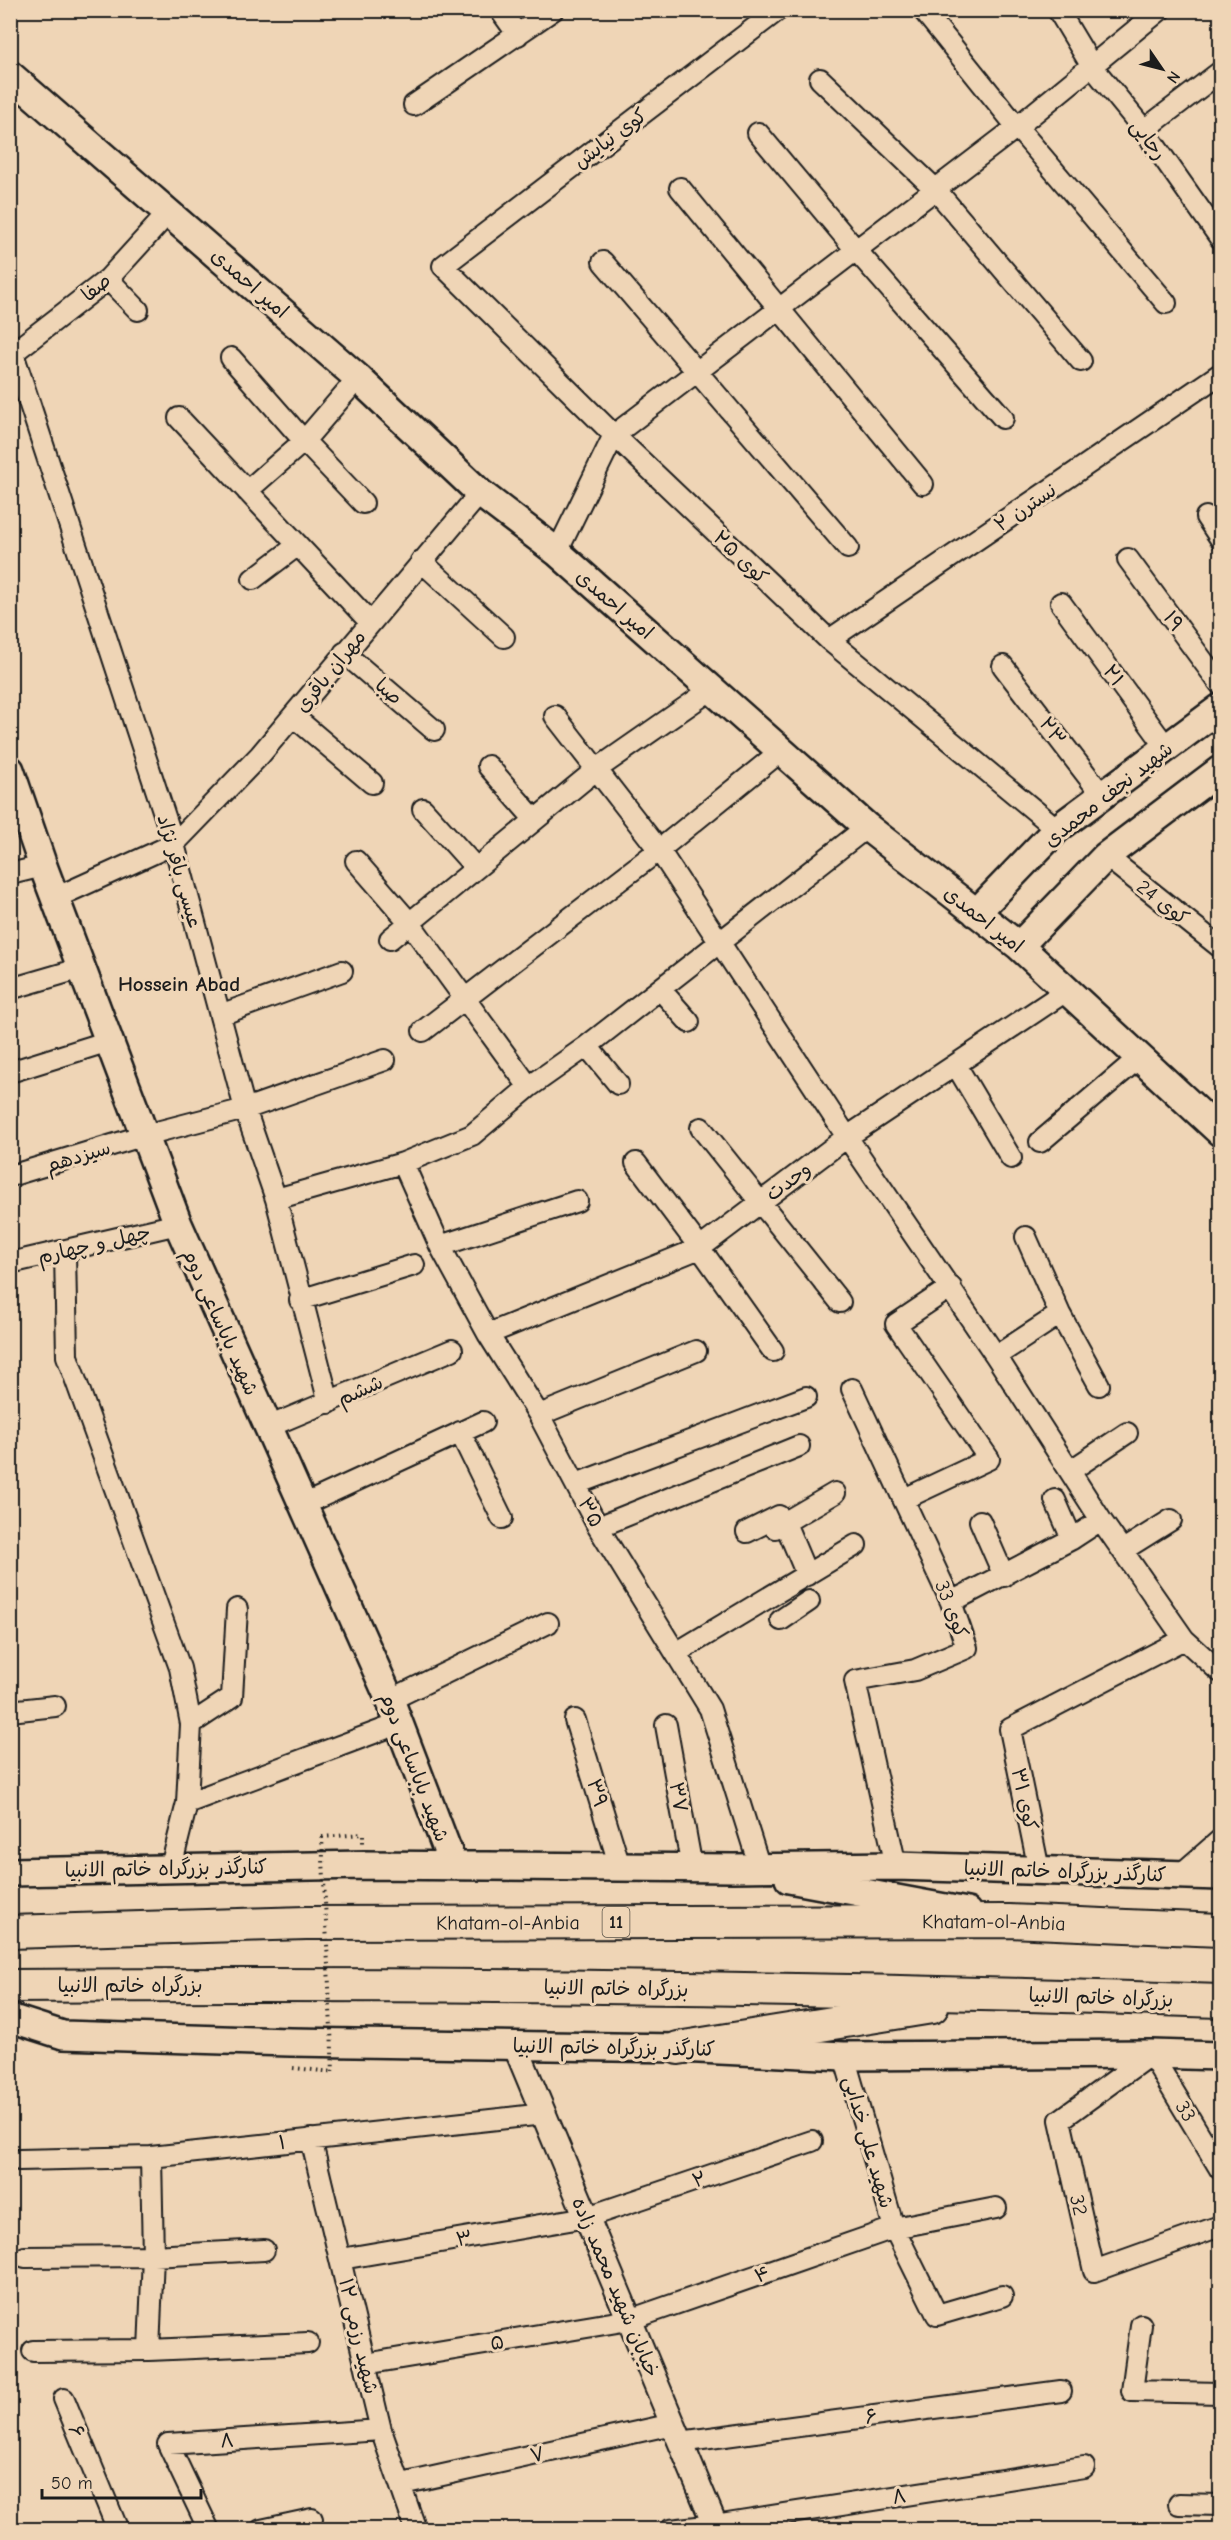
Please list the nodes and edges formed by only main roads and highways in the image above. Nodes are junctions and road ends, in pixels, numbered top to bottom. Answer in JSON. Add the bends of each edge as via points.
{"nodes":[{"id":1,"x":10,"y":75,"type":"edge"},
{"id":2,"x":1221,"y":708,"type":"edge"},
{"id":3,"x":10,"y":770,"type":"edge"},
{"id":4,"x":1221,"y":770,"type":"edge"},
{"id":5,"x":976,"y":913,"type":"junction"},
{"id":6,"x":1019,"y":946,"type":"junction"},
{"id":7,"x":1221,"y":1132,"type":"edge"},
{"id":8,"x":453,"y":1865,"type":"junction"},
{"id":9,"x":747,"y":1868,"type":"junction"},
{"id":10,"x":10,"y":1872,"type":"edge"},
{"id":11,"x":1221,"y":1876,"type":"edge"},
{"id":12,"x":1009,"y":1921,"type":"junction"},
{"id":13,"x":1221,"y":1930,"type":"edge"},
{"id":14,"x":10,"y":1932,"type":"edge"},
{"id":15,"x":10,"y":1986,"type":"edge"},
{"id":16,"x":1018,"y":1994,"type":"junction"},
{"id":17,"x":1221,"y":2001,"type":"edge"},
{"id":18,"x":10,"y":2018,"type":"edge"},
{"id":19,"x":678,"y":2048,"type":"junction"},
{"id":20,"x":1221,"y":2056,"type":"edge"}],
"edges":[{"from":1,"to":5,"type":"main road","name":"امیر احمدی","via":[[358,378],[480,493],[556,552],[867,827]]},
{"from":2,"to":5,"type":"main road","name":"شهید نجف محمدی","via":[[1057,829]]},
{"from":3,"to":8,"type":"main road","name":"شهید باباساعی دوم","via":[[178,1224],[394,1712]]},
{"from":4,"to":6,"type":"main road","via":[[1106,856]]},
{"from":5,"to":6,"type":"main road","name":"امیر احمدی"},
{"from":6,"to":7,"type":"main road","name":"امیر احمدی"},
{"from":8,"to":9,"type":"main road","name":"کنارگذر بزرگراه خاتم الانبیا"},
{"from":8,"to":10,"type":"main road","name":"کنارگذر بزرگراه خاتم الانبیا"},
{"from":9,"to":11,"type":"main road","name":"کنارگذر بزرگراه خاتم الانبیا","via":[[896,1866]]},
{"from":9,"to":12,"type":"main road"},
{"from":12,"to":13,"type":"highway","name":"Khatam-ol-Anbia","number":"11"},
{"from":12,"to":14,"type":"highway","name":"Khatam-ol-Anbia","number":"11","via":[[306,1923]]},
{"from":15,"to":16,"type":"highway","name":"بزرگراه خاتم الانبیا","via":[[312,1984]]},
{"from":16,"to":17,"type":"highway","name":"بزرگراه خاتم الانبیا"},
{"from":16,"to":19,"type":"highway"},
{"from":18,"to":19,"type":"main road","name":"کنارگذر بزرگراه خاتم الانبیا","via":[[63,2035]]},
{"from":19,"to":20,"type":"main road","name":"کنارگذر بزرگراه خاتم الانبیا","via":[[844,2056]]}]}
